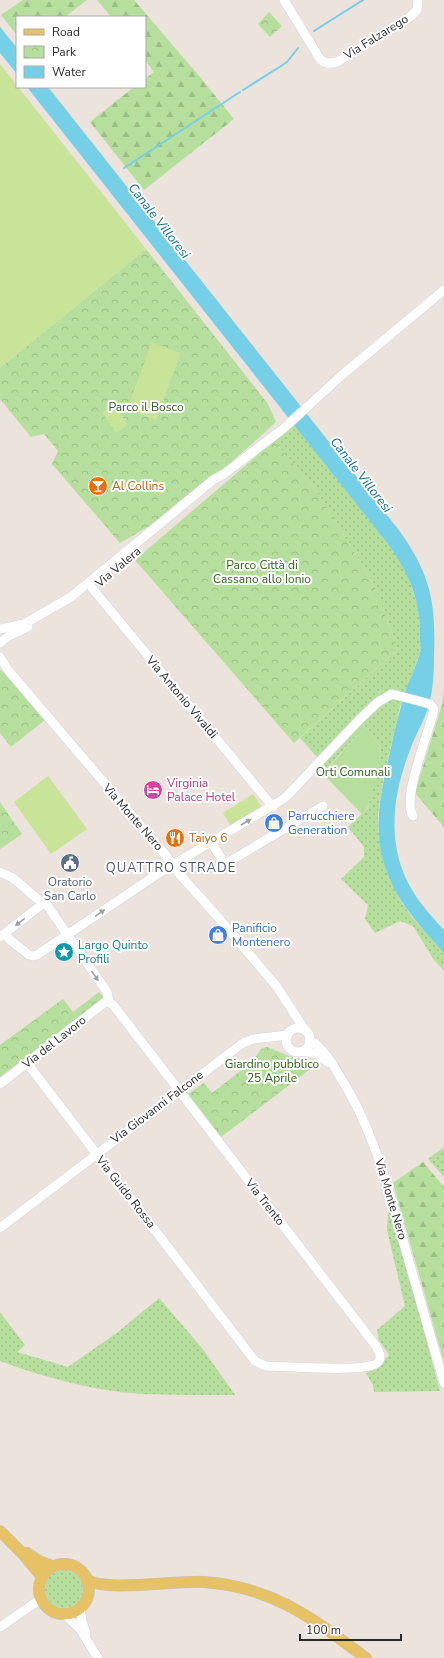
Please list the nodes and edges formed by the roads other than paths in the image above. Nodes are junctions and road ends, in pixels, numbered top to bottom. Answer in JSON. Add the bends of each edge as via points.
{"nodes":[{"id":1,"x":284,"y":0,"type":"edge"},
{"id":2,"x":418,"y":0,"type":"edge"},
{"id":3,"x":444,"y":290,"type":"edge"},
{"id":4,"x":224,"y":474,"type":"junction"},
{"id":5,"x":92,"y":588,"type":"junction"},
{"id":6,"x":0,"y":629,"type":"edge"},
{"id":7,"x":0,"y":643,"type":"edge"},
{"id":8,"x":0,"y":657,"type":"edge"},
{"id":9,"x":4,"y":668,"type":"edge"},
{"id":10,"x":323,"y":806,"type":"dead end"},
{"id":11,"x":273,"y":807,"type":"junction"},
{"id":12,"x":414,"y":816,"type":"dead end"},
{"id":13,"x":211,"y":842,"type":"junction"},
{"id":14,"x":172,"y":865,"type":"junction"},
{"id":15,"x":0,"y":872,"type":"edge"},
{"id":16,"x":44,"y":903,"type":"junction"},
{"id":17,"x":3,"y":935,"type":"edge"},
{"id":18,"x":68,"y":935,"type":"junction"},
{"id":19,"x":110,"y":1002,"type":"junction"},
{"id":20,"x":287,"y":1002,"type":"junction"},
{"id":21,"x":305,"y":1030,"type":"junction"},
{"id":22,"x":289,"y":1033,"type":"junction"},
{"id":23,"x":261,"y":1039,"type":"junction"},
{"id":24,"x":310,"y":1040,"type":"junction"},
{"id":25,"x":289,"y":1047,"type":"junction"},
{"id":26,"x":303,"y":1051,"type":"junction"},
{"id":27,"x":27,"y":1063,"type":"junction"},
{"id":28,"x":334,"y":1067,"type":"junction"},
{"id":29,"x":0,"y":1084,"type":"edge"},
{"id":30,"x":179,"y":1090,"type":"junction"},
{"id":31,"x":96,"y":1154,"type":"junction"},
{"id":32,"x":0,"y":1228,"type":"edge"},
{"id":33,"x":226,"y":1322,"type":"joint"},
{"id":34,"x":444,"y":1384,"type":"edge"},
{"id":35,"x":0,"y":1531,"type":"edge"},
{"id":36,"x":13,"y":1543,"type":"junction"},
{"id":37,"x":52,"y":1566,"type":"junction"},
{"id":38,"x":42,"y":1577,"type":"junction"},
{"id":39,"x":87,"y":1580,"type":"junction"},
{"id":40,"x":121,"y":1585,"type":"junction"},
{"id":41,"x":41,"y":1599,"type":"junction"},
{"id":42,"x":83,"y":1603,"type":"junction"},
{"id":43,"x":64,"y":1614,"type":"junction"},
{"id":44,"x":0,"y":1627,"type":"edge"},
{"id":45,"x":92,"y":1648,"type":"junction"},
{"id":46,"x":98,"y":1658,"type":"edge"},
{"id":47,"x":366,"y":1658,"type":"edge"}],
"edges":[{"from":1,"to":2,"type":"street","name":"Via Falzarego","via":[[318,56],[325,63],[332,64],[410,16],[417,10]]},
{"from":3,"to":4,"type":"street","name":"Via Valera"},
{"from":4,"to":5,"type":"street","name":"Via Valera","via":[[216,484]]},
{"from":4,"to":6,"type":"street","name":"Via Valera","via":[[213,480],[71,598],[24,624]]},
{"from":5,"to":7,"type":"street","name":"Via Valera","via":[[53,614]]},
{"from":5,"to":11,"type":"street","name":"Via Antonio Vivaldi"},
{"from":8,"to":9,"type":"street","name":"Via Monte Nero"},
{"from":9,"to":14,"type":"street","name":"Via Monte Nero"},
{"from":10,"to":13,"type":"street","via":[[225,864]]},
{"from":11,"to":12,"type":"street","via":[[294,789],[378,702],[388,695],[397,694],[430,704],[434,710],[421,751],[410,804]]},
{"from":13,"to":11,"type":"street","one_way":true},
{"from":13,"to":14,"type":"street"},
{"from":18,"to":14,"type":"street","one_way":true},
{"from":14,"to":20,"type":"street","name":"Via Monte Nero","via":[[240,942]]},
{"from":15,"to":16,"type":"street","name":"Via Trento","via":[[13,878]]},
{"from":16,"to":17,"type":"street","one_way":true},
{"from":16,"to":18,"type":"street","name":"Via Trento"},
{"from":17,"to":18,"type":"street","via":[[33,956]]},
{"from":18,"to":19,"type":"street","name":"Via Trento","one_way":true,"via":[[107,992]]},
{"from":19,"to":27,"type":"street","name":"Via del Lavoro","via":[[104,1003]]},
{"from":19,"to":30,"type":"street","name":"Via Trento"},
{"from":20,"to":21,"type":"street","name":"Via Monte Nero"},
{"from":20,"to":22,"type":"street","name":"Via Monte Nero","via":[[291,1022]]},
{"from":21,"to":22,"type":"street","via":[[297,1028]]},
{"from":21,"to":24,"type":"street"},
{"from":22,"to":23,"type":"street","name":"Via Giovanni Falcone"},
{"from":22,"to":25,"type":"street"},
{"from":23,"to":25,"type":"street"},
{"from":23,"to":30,"type":"street","name":"Via Giovanni Falcone","via":[[243,1043]]},
{"from":24,"to":26,"type":"street","via":[[308,1047]]},
{"from":24,"to":28,"type":"street","name":"Via Monte Nero","via":[[325,1053]]},
{"from":25,"to":26,"type":"street","via":[[295,1051]]},
{"from":26,"to":28,"type":"street","name":"Via Monte Nero","via":[[321,1057]]},
{"from":27,"to":29,"type":"street","name":"Via del Lavoro"},
{"from":27,"to":31,"type":"street","name":"Via Guido Rossa"},
{"from":28,"to":34,"type":"street","name":"Via Monte Nero","via":[[362,1115],[382,1166]]},
{"from":30,"to":31,"type":"street","name":"Via Giovanni Falcone"},
{"from":30,"to":33,"type":"street","name":"Via Trento","via":[[376,1346],[380,1359],[372,1366],[356,1369],[265,1366],[256,1360]]},
{"from":31,"to":32,"type":"street","name":"Via Giovanni Falcone"},
{"from":31,"to":33,"type":"street","name":"Via Guido Rossa"},
{"from":35,"to":36,"type":"main road"},
{"from":36,"to":37,"type":"main road","via":[[36,1560]]},
{"from":36,"to":38,"type":"main road"},
{"from":37,"to":38,"type":"main road"},
{"from":37,"to":39,"type":"main road","via":[[73,1566],[79,1569]]},
{"from":38,"to":41,"type":"main road","via":[[39,1588]]},
{"from":39,"to":40,"type":"main road"},
{"from":39,"to":42,"type":"main road","via":[[88,1590]]},
{"from":40,"to":42,"type":"main road","via":[[94,1593]]},
{"from":40,"to":47,"type":"main road","via":[[205,1582],[246,1590],[281,1601],[313,1619]]},
{"from":41,"to":43,"type":"main road","via":[[50,1610]]},
{"from":41,"to":44,"type":"street"},
{"from":42,"to":43,"type":"main road","via":[[70,1613]]},
{"from":42,"to":45,"type":"street","via":[[82,1622]]},
{"from":43,"to":45,"type":"street","via":[[80,1629]]},
{"from":45,"to":46,"type":"street"}]}
